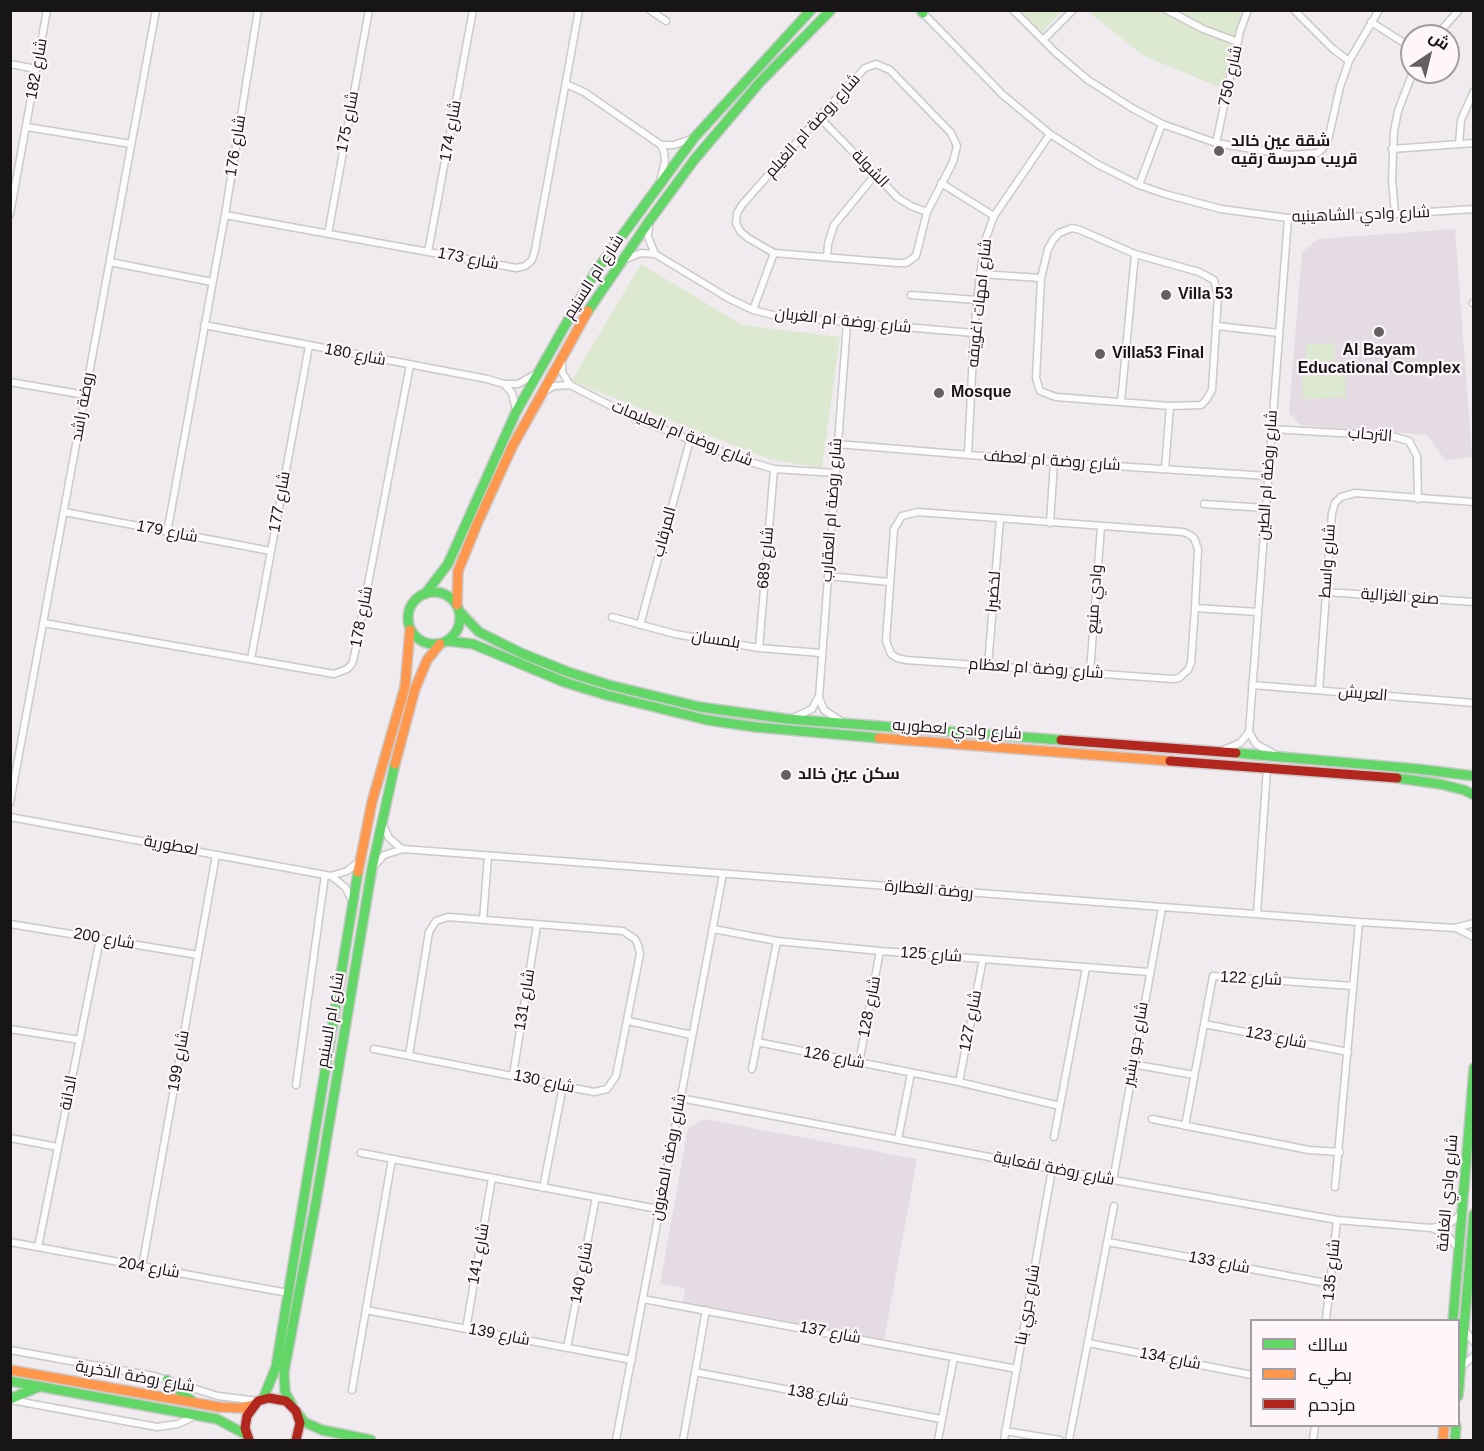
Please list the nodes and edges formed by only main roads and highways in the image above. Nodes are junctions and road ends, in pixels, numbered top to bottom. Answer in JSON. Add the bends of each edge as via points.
{"nodes":[{"id":1,"x":809,"y":10,"type":"edge"},
{"id":2,"x":831,"y":10,"type":"edge"},
{"id":3,"x":425,"y":594,"type":"junction"},
{"id":4,"x":458,"y":608,"type":"junction"},
{"id":5,"x":410,"y":630,"type":"junction"},
{"id":6,"x":444,"y":642,"type":"junction"},
{"id":7,"x":1473,"y":776,"type":"edge"},
{"id":8,"x":1473,"y":795,"type":"edge"},
{"id":9,"x":1473,"y":1068,"type":"edge"},
{"id":10,"x":1473,"y":1214,"type":"edge"},
{"id":11,"x":1453,"y":1319,"type":"edge"},
{"id":12,"x":10,"y":1370,"type":"edge"},
{"id":13,"x":1460,"y":1377,"type":"edge"},
{"id":14,"x":167,"y":1380,"type":"road end"},
{"id":15,"x":10,"y":1381,"type":"edge"},
{"id":16,"x":40,"y":1386,"type":"junction"},
{"id":17,"x":10,"y":1399,"type":"edge"},
{"id":18,"x":259,"y":1402,"type":"junction"},
{"id":19,"x":194,"y":1403,"type":"junction"},
{"id":20,"x":296,"y":1411,"type":"junction"},
{"id":21,"x":248,"y":1438,"type":"edge"},
{"id":22,"x":296,"y":1440,"type":"edge"},
{"id":23,"x":371,"y":1440,"type":"edge"}],
"edges":[{"from":1,"to":3,"type":"main road","name":"شارع ام السنيم","via":[[694,138],[596,271],[516,412],[448,564]]},
{"from":2,"to":4,"type":"main road","name":"شارع ام السنيم","via":[[728,119],[592,303],[512,447],[463,556],[456,584]]},
{"from":3,"to":4,"type":"main road","via":[[442,594]]},
{"from":3,"to":5,"type":"main road","via":[[412,605]]},
{"from":4,"to":6,"type":"main road","via":[[459,628]]},
{"from":4,"to":7,"type":"main road","name":"شارع وادي لعطوريه","via":[[479,632],[493,641],[568,672],[645,695],[747,715]]},
{"from":5,"to":6,"type":"main road","via":[[423,642]]},
{"from":5,"to":18,"type":"main road","name":"شارع ام السنيم","via":[[405,687],[375,791],[360,861],[276,1367]]},
{"from":6,"to":8,"type":"main road","name":"شارع وادي لعطوريه","via":[[473,644],[527,668],[642,706],[755,728],[1411,780]]},
{"from":6,"to":20,"type":"main road","name":"شارع ام السنيم","via":[[427,660],[415,689],[372,868],[284,1372],[285,1392]]},
{"from":9,"to":11,"type":"main road","name":"شارع وادي الغافة"},
{"from":10,"to":13,"type":"main road","name":"شارع وادي الغافة"},
{"from":12,"to":19,"type":"main road","name":"شارع روضة الذخرية"},
{"from":14,"to":19,"type":"main road"},
{"from":15,"to":16,"type":"main road","name":"شارع روضة الذخرية"},
{"from":16,"to":17,"type":"main road"},
{"from":16,"to":21,"type":"main road","name":"شارع روضة الذخرية","via":[[217,1419]]},
{"from":18,"to":19,"type":"main road","name":"شارع روضة الذخرية","via":[[232,1408]]},
{"from":18,"to":20,"type":"main road","name":"شارع روضة الذخرية","via":[[278,1398]]},
{"from":18,"to":21,"type":"main road","name":"شارع ام السنيم","via":[[247,1416]]},
{"from":20,"to":22,"type":"main road","via":[[300,1423]]},
{"from":20,"to":23,"type":"main road","via":[[304,1422],[322,1430]]}]}
